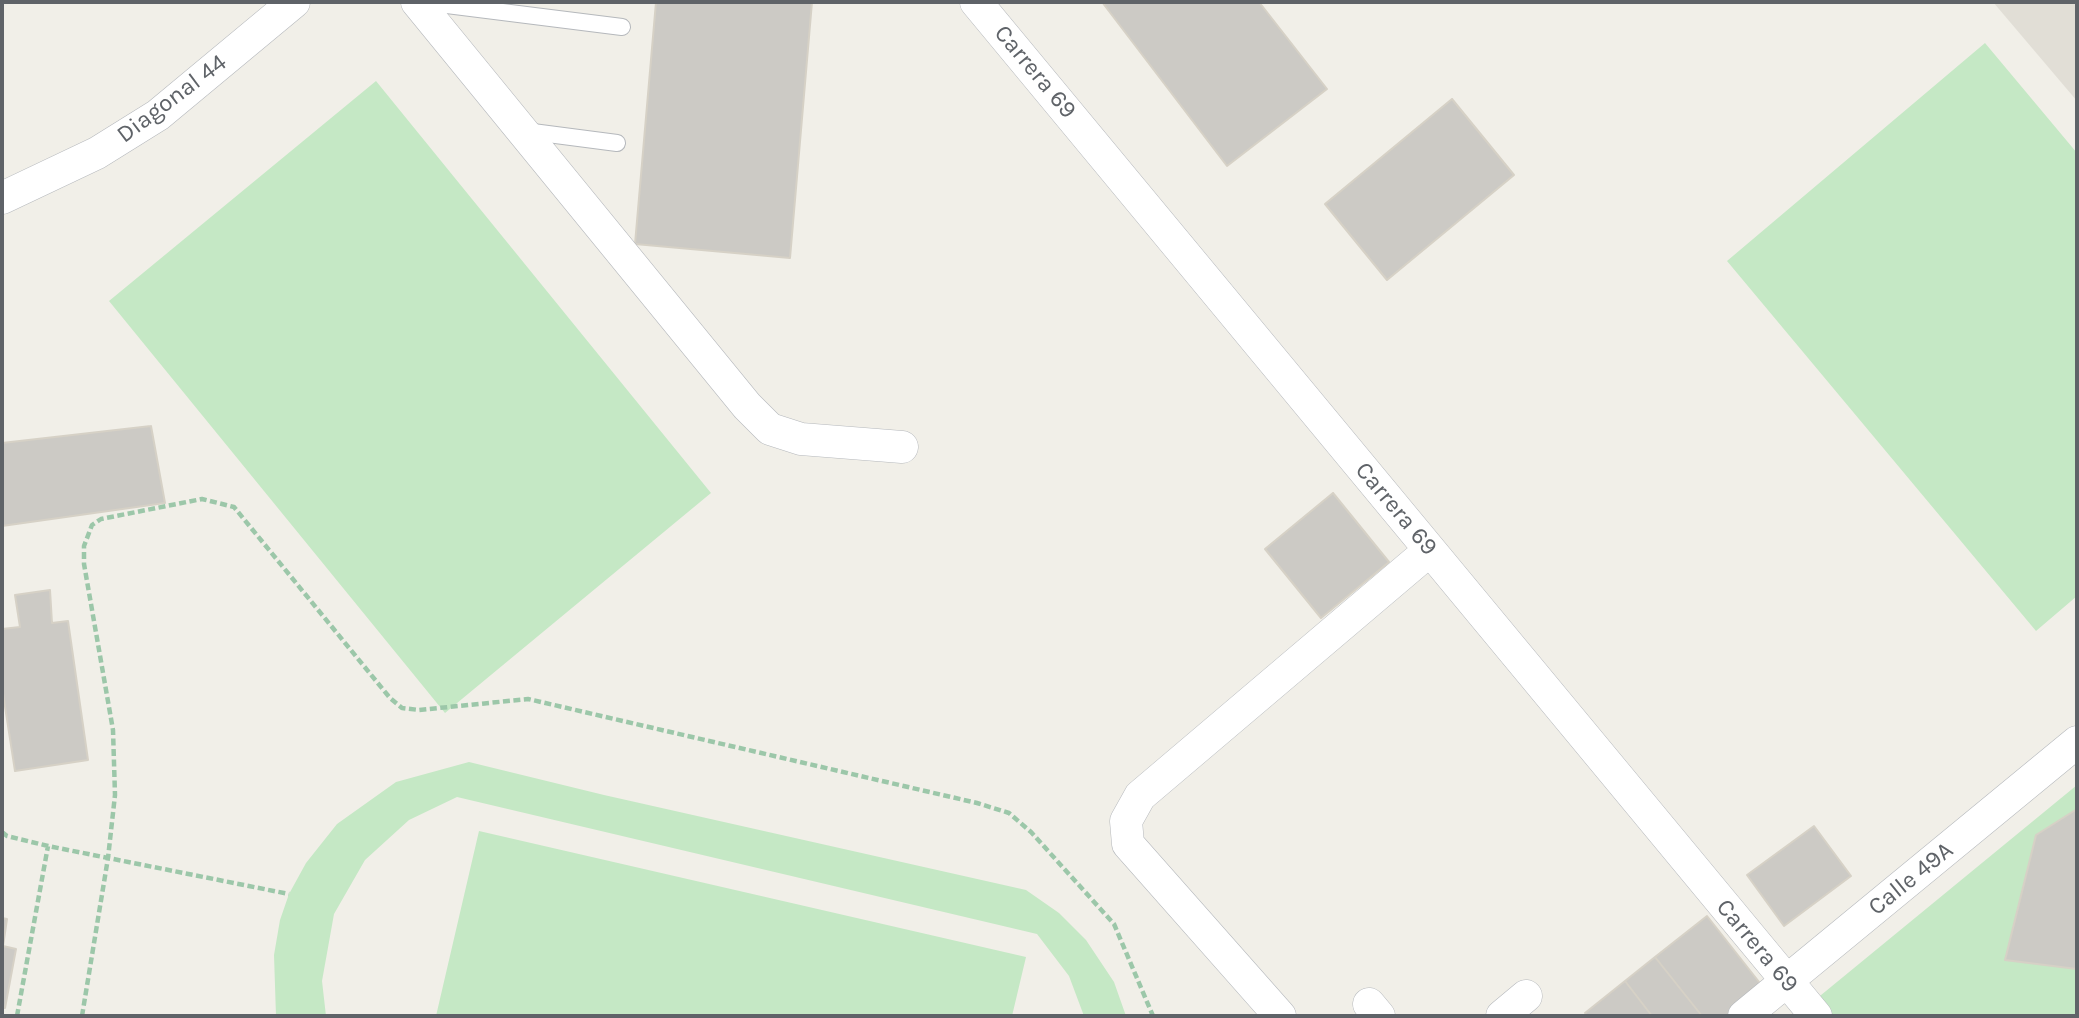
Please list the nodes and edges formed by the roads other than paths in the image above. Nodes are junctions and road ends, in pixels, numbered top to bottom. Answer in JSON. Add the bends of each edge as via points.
{"nodes":[{"id":1,"x":294,"y":2,"type":"edge"},
{"id":2,"x":426,"y":2,"type":"edge"},
{"id":3,"x":976,"y":2,"type":"edge"},
{"id":4,"x":622,"y":27,"type":"dead end"},
{"id":5,"x":522,"y":131,"type":"junction"},
{"id":6,"x":617,"y":143,"type":"dead end"},
{"id":7,"x":2,"y":198,"type":"edge"},
{"id":8,"x":902,"y":447,"type":"dead end"},
{"id":9,"x":1430,"y":550,"type":"junction"},
{"id":10,"x":2077,"y":742,"type":"edge"},
{"id":11,"x":1786,"y":981,"type":"junction"},
{"id":12,"x":1526,"y":996,"type":"dead end"},
{"id":13,"x":1280,"y":1016,"type":"edge"},
{"id":14,"x":1502,"y":1016,"type":"edge"},
{"id":15,"x":1744,"y":1016,"type":"edge"},
{"id":16,"x":1816,"y":1016,"type":"edge"}],
"edges":[{"from":1,"to":7,"type":"street","name":"Diagonal 44","via":[[158,115],[97,153]]},
{"from":2,"to":4,"type":"lane"},
{"from":2,"to":5,"type":"street"},
{"from":3,"to":9,"type":"street","name":"Carrera 69"},
{"from":5,"to":6,"type":"lane"},
{"from":5,"to":8,"type":"street","via":[[770,429],[801,439]]},
{"from":9,"to":11,"type":"street","name":"Carrera 69"},
{"from":9,"to":13,"type":"street","via":[[1140,796],[1126,821],[1128,844]]},
{"from":10,"to":11,"type":"street","name":"Calle 49A"},
{"from":11,"to":15,"type":"street","name":"Calle 49A"},
{"from":11,"to":16,"type":"street","name":"Carrera 69"},
{"from":12,"to":14,"type":"street"}]}
